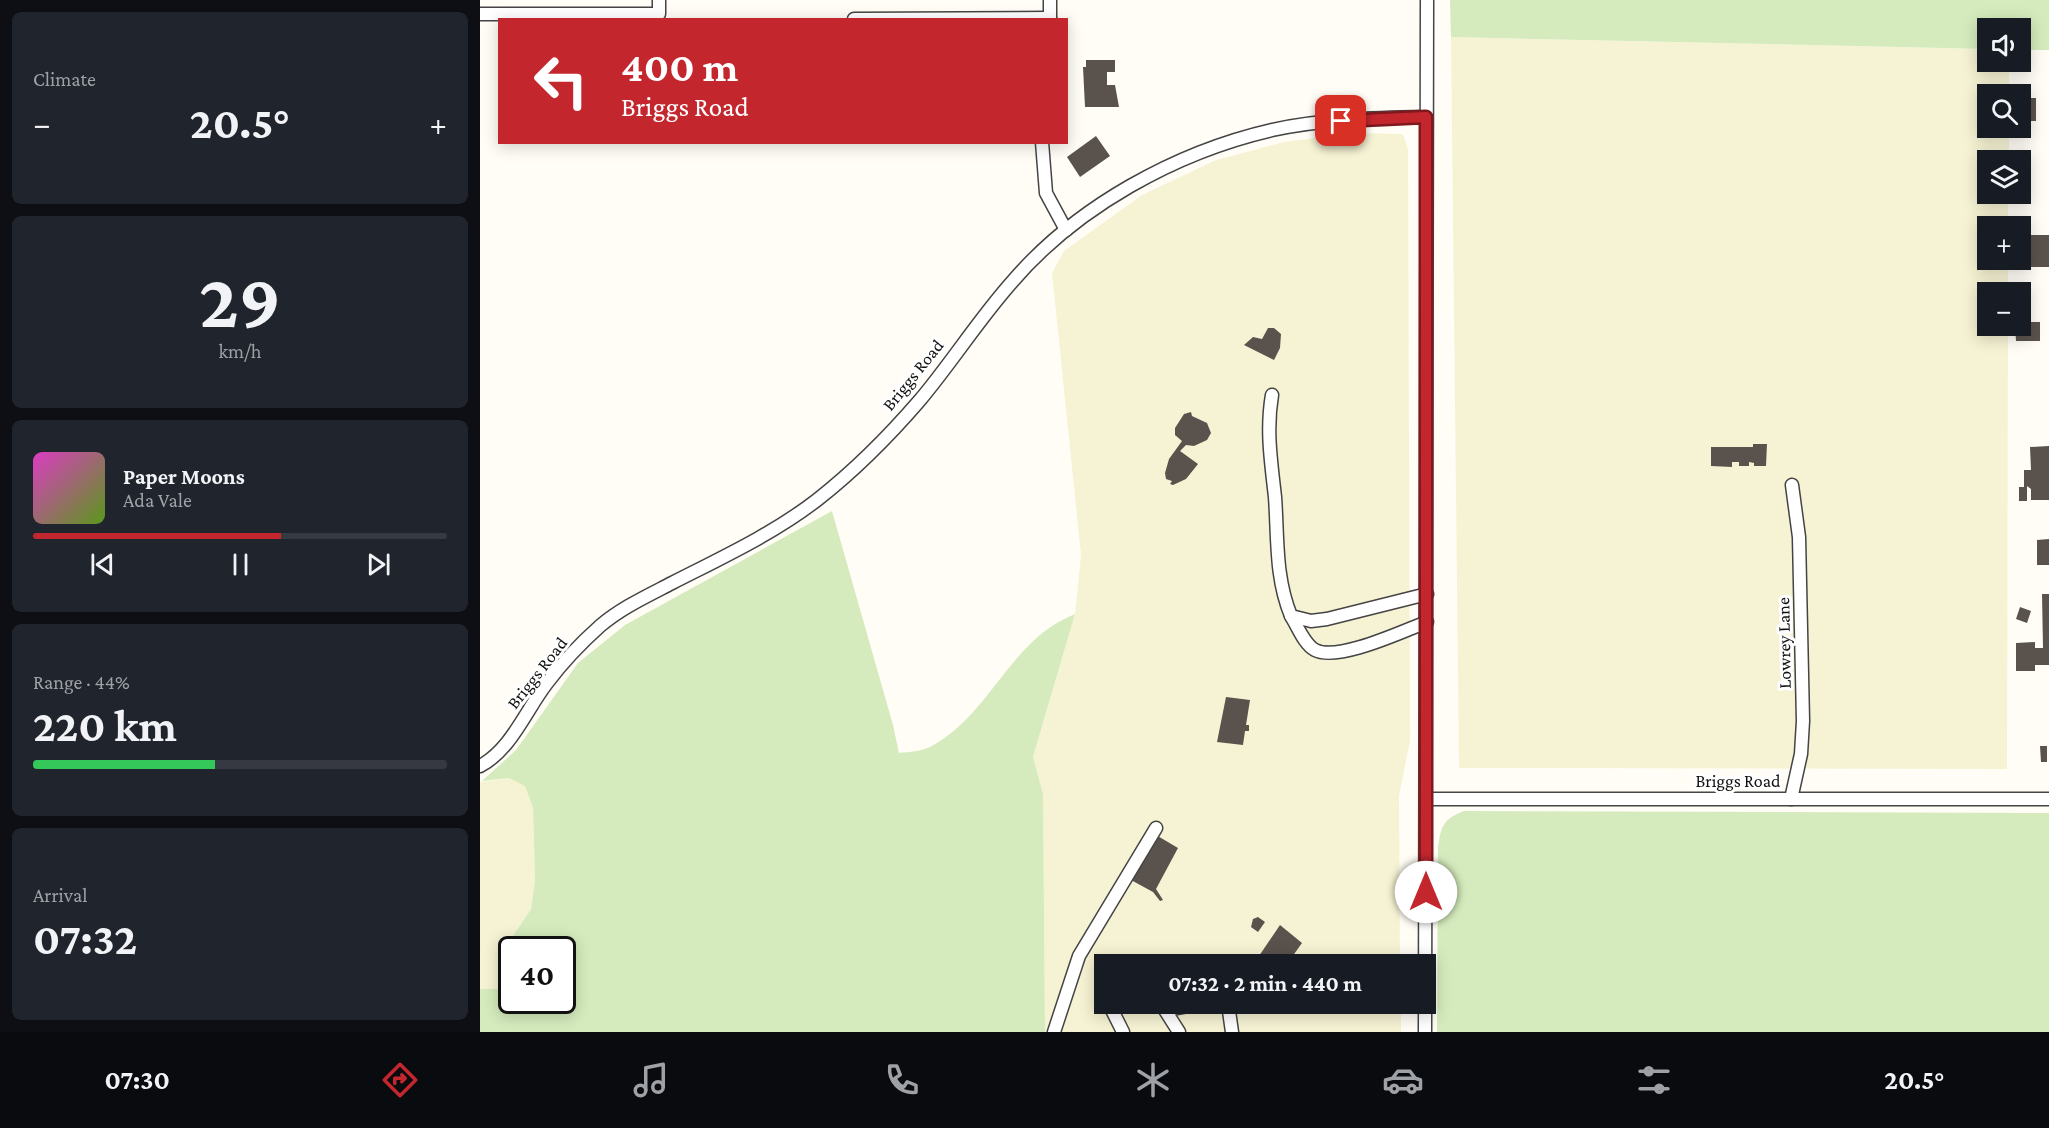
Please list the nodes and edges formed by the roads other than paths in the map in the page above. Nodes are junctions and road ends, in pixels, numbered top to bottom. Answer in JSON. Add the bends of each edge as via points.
{"nodes":[{"id":1,"x":659,"y":0,"type":"edge"},
{"id":2,"x":1050,"y":0,"type":"edge"},
{"id":3,"x":1427,"y":0,"type":"edge"},
{"id":4,"x":480,"y":14,"type":"edge"},
{"id":5,"x":1050,"y":18,"type":"edge"},
{"id":6,"x":1426,"y":117,"type":"junction"},
{"id":7,"x":1042,"y":144,"type":"edge"},
{"id":8,"x":1066,"y":230,"type":"junction"},
{"id":9,"x":1272,"y":394,"type":"dead end"},
{"id":10,"x":1792,"y":485,"type":"dead end"},
{"id":11,"x":1427,"y":594,"type":"junction"},
{"id":12,"x":1291,"y":616,"type":"junction"},
{"id":13,"x":1427,"y":622,"type":"junction"},
{"id":14,"x":480,"y":766,"type":"edge"},
{"id":15,"x":1427,"y":799,"type":"junction"},
{"id":16,"x":1791,"y":799,"type":"junction"},
{"id":17,"x":2049,"y":799,"type":"edge"},
{"id":18,"x":1156,"y":828,"type":"dead end"},
{"id":19,"x":1114,"y":1014,"type":"edge"},
{"id":20,"x":1168,"y":1014,"type":"edge"},
{"id":21,"x":1229,"y":1014,"type":"edge"},
{"id":22,"x":1054,"y":1032,"type":"edge"},
{"id":23,"x":1123,"y":1032,"type":"edge"},
{"id":24,"x":1179,"y":1032,"type":"edge"},
{"id":25,"x":1232,"y":1032,"type":"edge"},
{"id":26,"x":1425,"y":1032,"type":"edge"}],
"edges":[{"from":1,"to":4,"type":"street","via":[[659,14]]},
{"from":2,"to":5,"type":"street"},
{"from":3,"to":6,"type":"street"},
{"from":6,"to":8,"type":"street","name":"Briggs Road","via":[[1307,125],[1272,130],[1219,146],[1170,166],[1087,213]]},
{"from":6,"to":11,"type":"street"},
{"from":7,"to":8,"type":"street","via":[[1046,193]]},
{"from":8,"to":14,"type":"street","name":"Briggs Road","via":[[1012,281],[920,399],[849,472],[782,524],[640,600],[602,625],[546,684],[504,745]]},
{"from":9,"to":12,"type":"street","via":[[1268,441],[1278,578]]},
{"from":10,"to":16,"type":"street","name":"Lowrey Lane","via":[[1799,537],[1803,721],[1801,754]]},
{"from":11,"to":12,"type":"street","via":[[1327,619],[1311,621]]},
{"from":11,"to":13,"type":"street"},
{"from":12,"to":13,"type":"street","via":[[1308,645],[1325,653],[1360,646]]},
{"from":13,"to":15,"type":"street"},
{"from":15,"to":16,"type":"street","name":"Briggs Road"},
{"from":15,"to":26,"type":"street"},
{"from":16,"to":17,"type":"street","name":"Briggs Road"},
{"from":18,"to":22,"type":"street","via":[[1079,956]]},
{"from":19,"to":23,"type":"street"},
{"from":20,"to":24,"type":"street"},
{"from":21,"to":25,"type":"street"}]}
